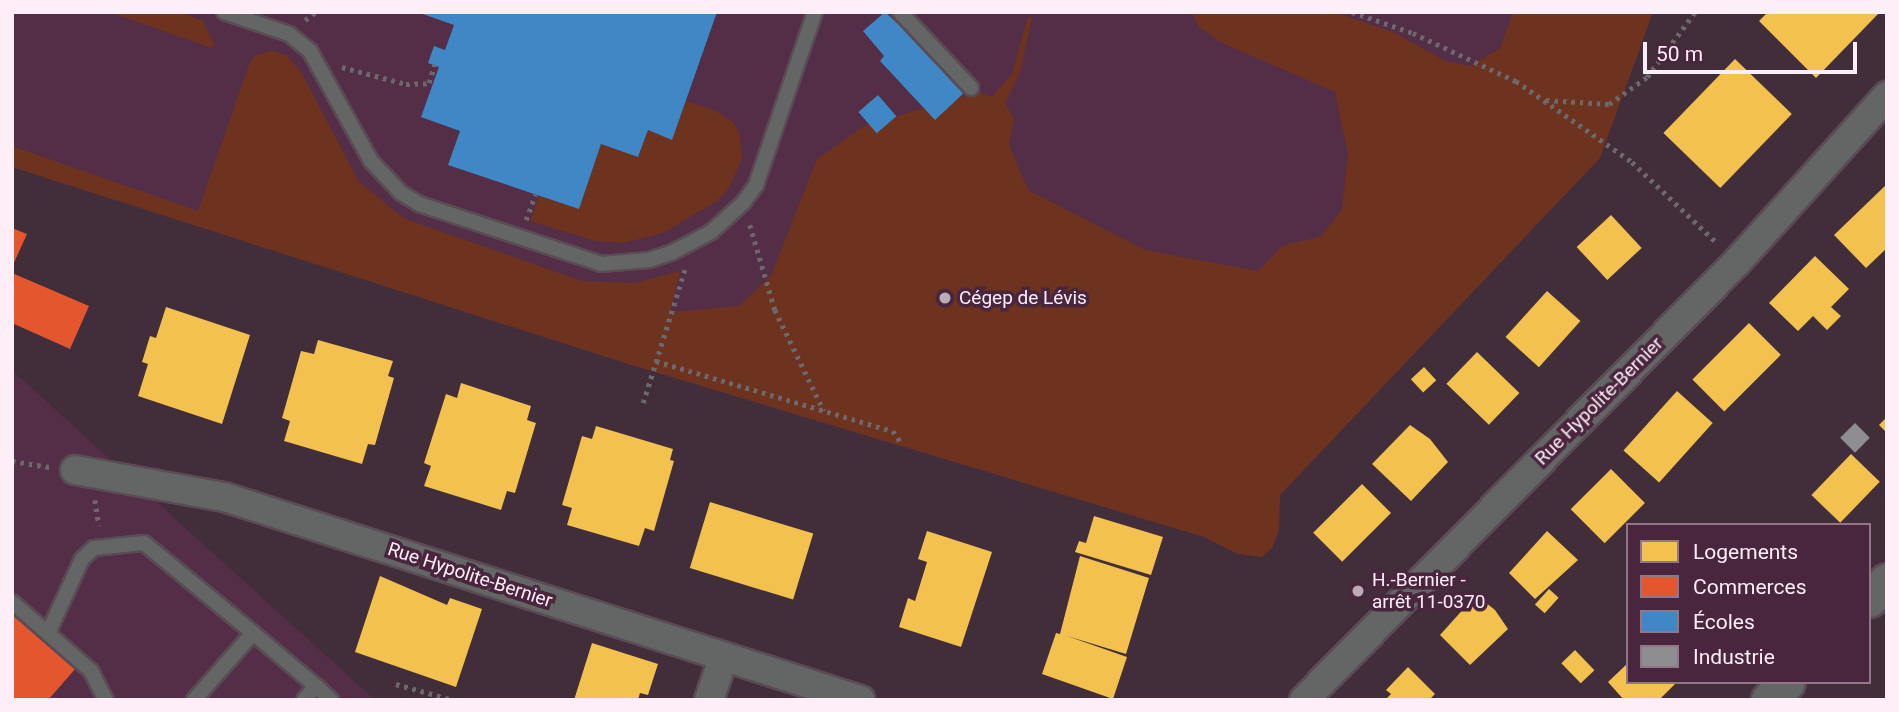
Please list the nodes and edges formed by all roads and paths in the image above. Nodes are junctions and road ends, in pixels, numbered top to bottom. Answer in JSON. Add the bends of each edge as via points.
{"nodes":[{"id":1,"x":224,"y":12,"type":"edge"},
{"id":2,"x":316,"y":12,"type":"edge"},
{"id":3,"x":814,"y":12,"type":"edge"},
{"id":4,"x":900,"y":12,"type":"edge"},
{"id":5,"x":1352,"y":12,"type":"edge"},
{"id":6,"x":1695,"y":12,"type":"edge"},
{"id":7,"x":305,"y":20,"type":"dead end"},
{"id":8,"x":434,"y":65,"type":"dead end"},
{"id":9,"x":321,"y":72,"type":"junction"},
{"id":10,"x":971,"y":88,"type":"dead end"},
{"id":11,"x":1545,"y":100,"type":"junction"},
{"id":12,"x":1885,"y":101,"type":"edge"},
{"id":13,"x":740,"y":206,"type":"junction"},
{"id":14,"x":682,"y":248,"type":"junction"},
{"id":15,"x":1737,"y":262,"type":"junction"},
{"id":16,"x":656,"y":361,"type":"junction"},
{"id":17,"x":643,"y":403,"type":"dead end"},
{"id":18,"x":824,"y":411,"type":"junction"},
{"id":19,"x":902,"y":444,"type":"dead end"},
{"id":20,"x":12,"y":461,"type":"edge"},
{"id":21,"x":83,"y":471,"type":"junction"},
{"id":22,"x":102,"y":548,"type":"junction"},
{"id":23,"x":1887,"y":581,"type":"edge"},
{"id":24,"x":1871,"y":597,"type":"edge"},
{"id":25,"x":12,"y":602,"type":"edge"},
{"id":26,"x":48,"y":633,"type":"junction"},
{"id":27,"x":253,"y":633,"type":"junction"},
{"id":28,"x":724,"y":656,"type":"junction"},
{"id":29,"x":396,"y":684,"type":"dead end"},
{"id":30,"x":1785,"y":684,"type":"edge"},
{"id":31,"x":316,"y":686,"type":"junction"},
{"id":32,"x":106,"y":700,"type":"edge"},
{"id":33,"x":194,"y":700,"type":"edge"},
{"id":34,"x":304,"y":700,"type":"edge"},
{"id":35,"x":331,"y":700,"type":"edge"},
{"id":36,"x":453,"y":700,"type":"edge"},
{"id":37,"x":709,"y":700,"type":"edge"},
{"id":38,"x":860,"y":700,"type":"edge"},
{"id":39,"x":1304,"y":700,"type":"edge"},
{"id":40,"x":1769,"y":700,"type":"edge"}],
"edges":[{"from":1,"to":9,"type":"lane","via":[[289,34],[310,51]]},
{"from":2,"to":7,"type":"path"},
{"from":3,"to":13,"type":"lane","via":[[756,185]]},
{"from":4,"to":10,"type":"lane"},
{"from":5,"to":11,"type":"path","via":[[1413,33],[1516,80]]},
{"from":6,"to":11,"type":"path","via":[[1647,77],[1609,104]]},
{"from":8,"to":9,"type":"path","via":[[429,83],[406,84],[345,66]]},
{"from":9,"to":14,"type":"lane","via":[[370,161],[401,193],[419,204],[601,264],[649,260]]},
{"from":11,"to":15,"type":"path","via":[[1632,162]]},
{"from":12,"to":15,"type":"street","name":"Rue Hypolite-Bernier"},
{"from":13,"to":14,"type":"lane","via":[[711,232]]},
{"from":13,"to":18,"type":"path","via":[[775,310]]},
{"from":14,"to":16,"type":"path","via":[[685,268]]},
{"from":15,"to":39,"type":"street","name":"Rue Hypolite-Bernier"},
{"from":16,"to":17,"type":"path"},
{"from":16,"to":18,"type":"path"},
{"from":18,"to":19,"type":"path","via":[[893,430]]},
{"from":20,"to":21,"type":"path"},
{"from":21,"to":22,"type":"path"},
{"from":21,"to":28,"type":"street","name":"Rue Hypolite-Bernier","via":[[225,497]]},
{"from":22,"to":26,"type":"lane","via":[[94,548],[82,559]]},
{"from":22,"to":27,"type":"lane","via":[[145,543]]},
{"from":23,"to":24,"type":"street"},
{"from":25,"to":26,"type":"lane"},
{"from":26,"to":32,"type":"lane","via":[[91,671]]},
{"from":27,"to":31,"type":"lane"},
{"from":27,"to":33,"type":"lane"},
{"from":28,"to":37,"type":"street"},
{"from":28,"to":38,"type":"street","name":"Rue Hypolite-Bernier"},
{"from":29,"to":36,"type":"path"},
{"from":30,"to":40,"type":"street"},
{"from":31,"to":34,"type":"lane"},
{"from":31,"to":35,"type":"lane"}]}
